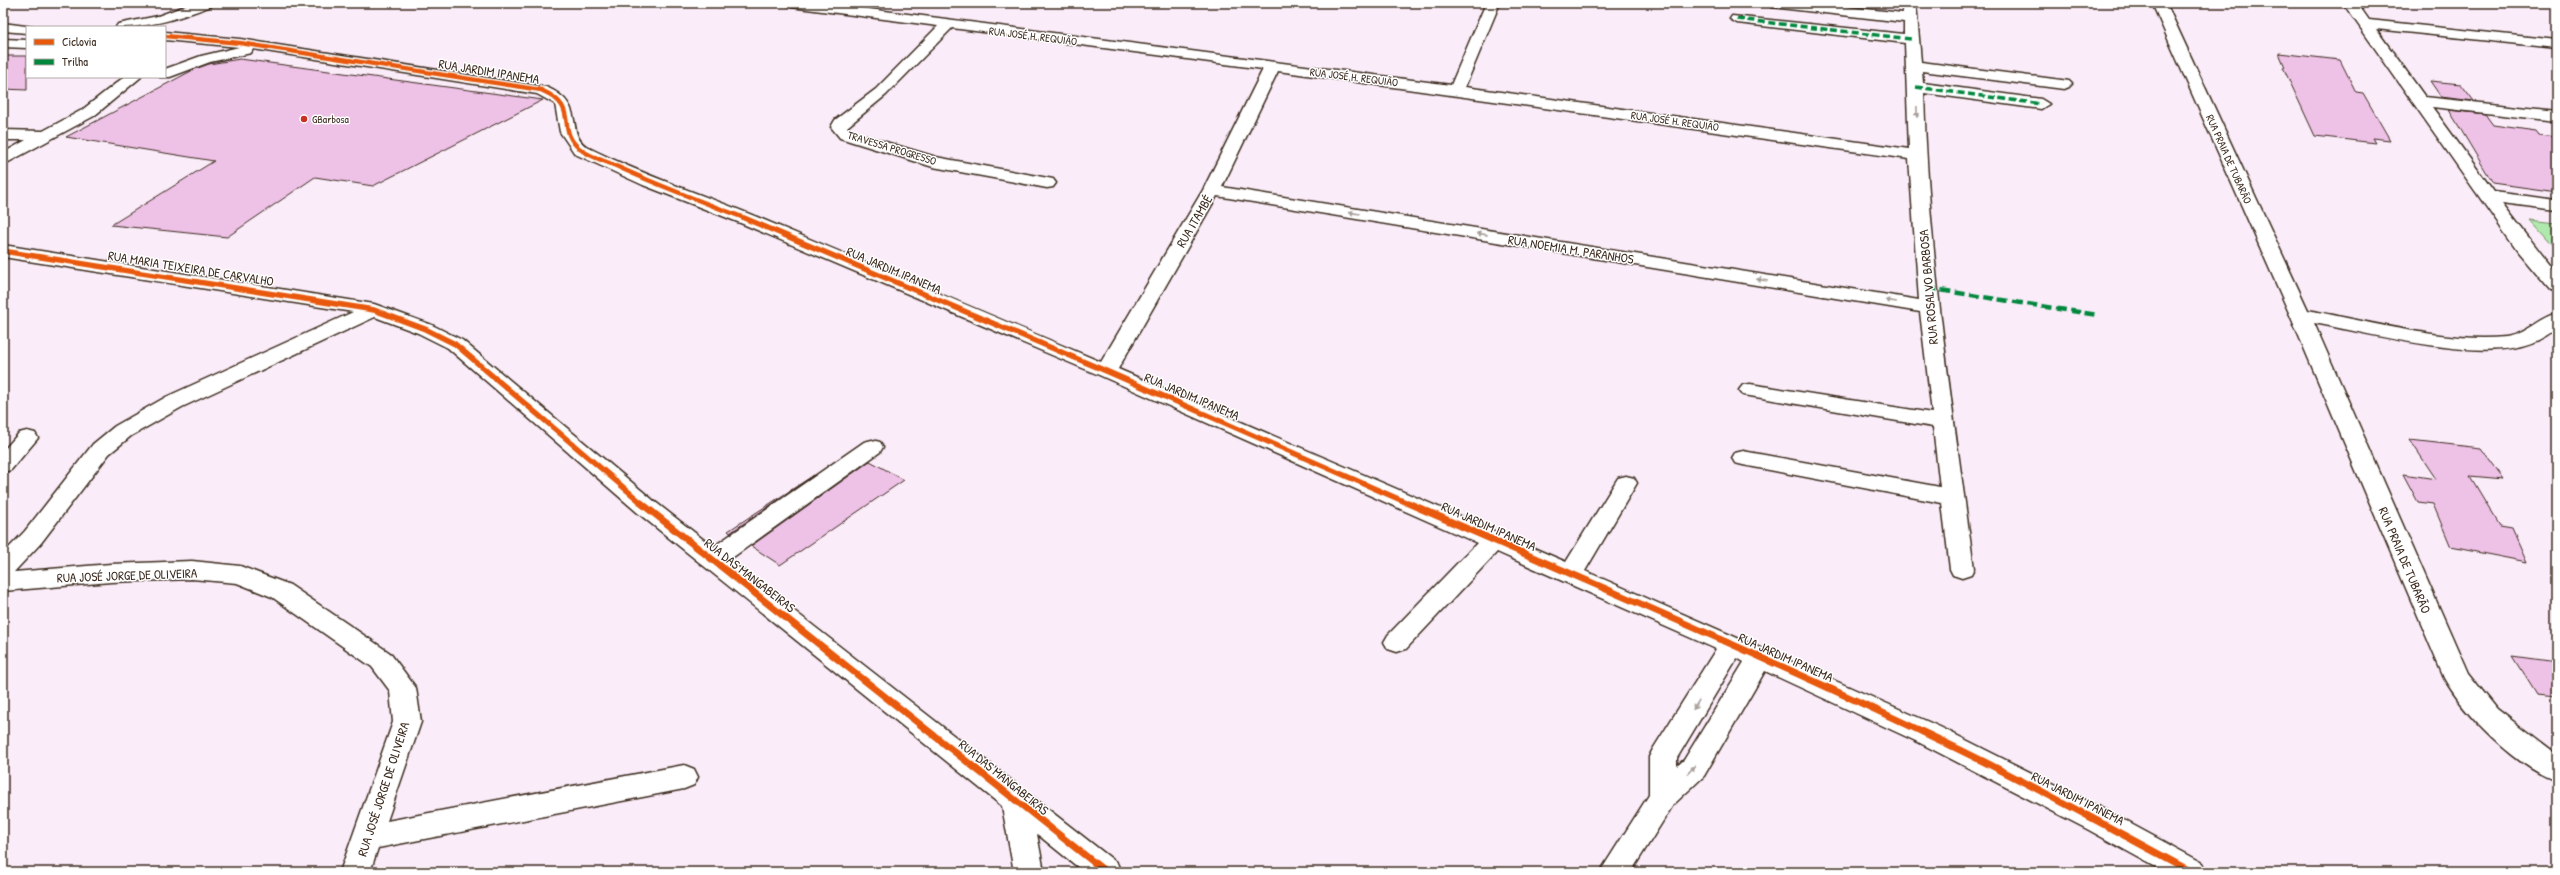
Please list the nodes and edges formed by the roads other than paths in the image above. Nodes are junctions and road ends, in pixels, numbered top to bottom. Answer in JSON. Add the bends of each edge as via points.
{"nodes":[{"id":1,"x":206,"y":3,"type":"edge"},
{"id":2,"x":210,"y":3,"type":"edge"},
{"id":3,"x":791,"y":3,"type":"edge"},
{"id":4,"x":889,"y":3,"type":"edge"},
{"id":5,"x":1493,"y":3,"type":"edge"},
{"id":6,"x":1771,"y":3,"type":"edge"},
{"id":7,"x":2160,"y":3,"type":"edge"},
{"id":8,"x":2350,"y":3,"type":"edge"},
{"id":9,"x":1909,"y":11,"type":"edge"},
{"id":10,"x":872,"y":15,"type":"junction"},
{"id":11,"x":1737,"y":19,"type":"dead end"},
{"id":12,"x":2364,"y":24,"type":"junction"},
{"id":13,"x":947,"y":25,"type":"junction"},
{"id":14,"x":128,"y":26,"type":"edge"},
{"id":15,"x":3,"y":27,"type":"edge"},
{"id":16,"x":26,"y":29,"type":"edge"},
{"id":17,"x":1911,"y":39,"type":"junction"},
{"id":18,"x":168,"y":40,"type":"edge"},
{"id":19,"x":3,"y":43,"type":"edge"},
{"id":20,"x":26,"y":44,"type":"edge"},
{"id":21,"x":2557,"y":44,"type":"edge"},
{"id":22,"x":256,"y":47,"type":"junction"},
{"id":23,"x":166,"y":50,"type":"edge"},
{"id":24,"x":1914,"y":66,"type":"junction"},
{"id":25,"x":1272,"y":67,"type":"junction"},
{"id":26,"x":166,"y":74,"type":"edge"},
{"id":27,"x":132,"y":78,"type":"edge"},
{"id":28,"x":154,"y":78,"type":"edge"},
{"id":29,"x":2064,"y":84,"type":"dead end"},
{"id":30,"x":1916,"y":87,"type":"junction"},
{"id":31,"x":1456,"y":90,"type":"junction"},
{"id":32,"x":116,"y":93,"type":"junction"},
{"id":33,"x":2419,"y":101,"type":"junction"},
{"id":34,"x":2041,"y":104,"type":"dead end"},
{"id":35,"x":2557,"y":116,"type":"edge"},
{"id":36,"x":3,"y":135,"type":"edge"},
{"id":37,"x":48,"y":136,"type":"junction"},
{"id":38,"x":1917,"y":155,"type":"junction"},
{"id":39,"x":3,"y":160,"type":"edge"},
{"id":40,"x":1047,"y":183,"type":"dead end"},
{"id":41,"x":1212,"y":190,"type":"junction"},
{"id":42,"x":2487,"y":196,"type":"junction"},
{"id":43,"x":2557,"y":206,"type":"edge"},
{"id":44,"x":3,"y":251,"type":"edge"},
{"id":45,"x":2554,"y":280,"type":"edge"},
{"id":46,"x":1929,"y":308,"type":"junction"},
{"id":47,"x":374,"y":310,"type":"junction"},
{"id":48,"x":2300,"y":315,"type":"junction"},
{"id":49,"x":2557,"y":318,"type":"edge"},
{"id":50,"x":1106,"y":371,"type":"junction"},
{"id":51,"x":1750,"y":390,"type":"dead end"},
{"id":52,"x":1943,"y":422,"type":"junction"},
{"id":53,"x":27,"y":438,"type":"dead end"},
{"id":54,"x":872,"y":447,"type":"dead end"},
{"id":55,"x":1743,"y":458,"type":"dead end"},
{"id":56,"x":3,"y":465,"type":"edge"},
{"id":57,"x":1626,"y":483,"type":"dead end"},
{"id":58,"x":1953,"y":497,"type":"junction"},
{"id":59,"x":1494,"y":540,"type":"junction"},
{"id":60,"x":713,"y":559,"type":"junction"},
{"id":61,"x":3,"y":569,"type":"edge"},
{"id":62,"x":1962,"y":569,"type":"dead end"},
{"id":63,"x":1571,"y":574,"type":"junction"},
{"id":64,"x":3,"y":582,"type":"edge"},
{"id":65,"x":1397,"y":642,"type":"dead end"},
{"id":66,"x":1732,"y":645,"type":"junction"},
{"id":67,"x":1760,"y":658,"type":"junction"},
{"id":68,"x":2557,"y":770,"type":"edge"},
{"id":69,"x":684,"y":777,"type":"dead end"},
{"id":70,"x":1663,"y":797,"type":"junction"},
{"id":71,"x":1016,"y":801,"type":"junction"},
{"id":72,"x":366,"y":838,"type":"junction"},
{"id":73,"x":355,"y":872,"type":"edge"},
{"id":74,"x":1029,"y":872,"type":"edge"},
{"id":75,"x":1106,"y":872,"type":"edge"},
{"id":76,"x":1615,"y":872,"type":"edge"},
{"id":77,"x":2192,"y":872,"type":"edge"}],
"edges":[{"from":1,"to":14,"type":"street","via":[[162,19]]},
{"from":2,"to":18,"type":"street"},
{"from":3,"to":10,"type":"street","name":"RUA JOSÉ H. REQUIÃO"},
{"from":4,"to":10,"type":"street"},
{"from":5,"to":31,"type":"street"},
{"from":6,"to":9,"type":"street"},
{"from":7,"to":48,"type":"street","name":"RUA PRAIA DE TUBARÃO"},
{"from":8,"to":12,"type":"street"},
{"from":9,"to":17,"type":"street","name":"RUA ROSALVO BARBOSA"},
{"from":10,"to":13,"type":"street","name":"RUA JOSÉ H. REQUIÃO"},
{"from":11,"to":17,"type":"street"},
{"from":12,"to":21,"type":"street"},
{"from":12,"to":33,"type":"street"},
{"from":13,"to":25,"type":"street","name":"RUA JOSÉ H. REQUIÃO"},
{"from":13,"to":40,"type":"street","name":"TRAVESSA PROGRESSO","via":[[881,92],[841,123],[839,127],[842,132],[933,162]]},
{"from":15,"to":16,"type":"street"},
{"from":17,"to":24,"type":"street","name":"RUA ROSALVO BARBOSA"},
{"from":18,"to":22,"type":"street","name":"RUA JARDIM IPANEMA","via":[[227,42]]},
{"from":19,"to":20,"type":"street"},
{"from":22,"to":23,"type":"street","name":"RUA JARDIM IPANEMA"},
{"from":22,"to":26,"type":"street","via":[[206,59]]},
{"from":22,"to":50,"type":"street","name":"RUA JARDIM IPANEMA","via":[[541,90],[556,95],[564,103],[572,143],[581,150],[649,181],[749,220]]},
{"from":24,"to":29,"type":"street"},
{"from":24,"to":30,"type":"street","name":"RUA ROSALVO BARBOSA"},
{"from":25,"to":31,"type":"street","name":"RUA JOSÉ H. REQUIÃO"},
{"from":25,"to":41,"type":"street","name":"RUA ITAMBÉ"},
{"from":27,"to":32,"type":"street"},
{"from":28,"to":32,"type":"street"},
{"from":30,"to":34,"type":"street"},
{"from":30,"to":38,"type":"street","name":"RUA ROSALVO BARBOSA","one_way":true},
{"from":31,"to":38,"type":"street","name":"RUA JOSÉ H. REQUIÃO"},
{"from":32,"to":37,"type":"street"},
{"from":33,"to":35,"type":"street"},
{"from":33,"to":42,"type":"street"},
{"from":36,"to":37,"type":"street"},
{"from":37,"to":39,"type":"street"},
{"from":38,"to":46,"type":"street","name":"RUA ROSALVO BARBOSA"},
{"from":46,"to":41,"type":"street","name":"RUA NOEMIA M. PARANHOS","one_way":true},
{"from":41,"to":50,"type":"street","name":"RUA ITAMBÉ"},
{"from":42,"to":43,"type":"street"},
{"from":42,"to":45,"type":"street"},
{"from":44,"to":47,"type":"street","name":"RUA MARIA TEIXEIRA DE CARVALHO"},
{"from":46,"to":52,"type":"street","name":"RUA ROSALVO BARBOSA"},
{"from":47,"to":60,"type":"street","name":"RUA DAS MANGABEIRAS","via":[[425,329],[455,344],[646,507]]},
{"from":47,"to":61,"type":"street","via":[[174,402],[123,431],[101,449],[33,538]]},
{"from":48,"to":49,"type":"street","via":[[2474,344],[2506,343],[2528,337]]},
{"from":48,"to":68,"type":"street","name":"RUA PRAIA DE TUBARÃO","via":[[2457,678],[2487,718]]},
{"from":50,"to":59,"type":"street","name":"RUA JARDIM IPANEMA"},
{"from":51,"to":52,"type":"street"},
{"from":52,"to":58,"type":"street","name":"RUA ROSALVO BARBOSA"},
{"from":53,"to":56,"type":"street"},
{"from":54,"to":60,"type":"street"},
{"from":55,"to":58,"type":"street"},
{"from":57,"to":63,"type":"street"},
{"from":58,"to":62,"type":"street","name":"RUA ROSALVO BARBOSA"},
{"from":59,"to":63,"type":"street","name":"RUA JARDIM IPANEMA"},
{"from":59,"to":65,"type":"street"},
{"from":60,"to":71,"type":"street","name":"RUA DAS MANGABEIRAS"},
{"from":63,"to":66,"type":"street","name":"RUA JARDIM IPANEMA"},
{"from":64,"to":72,"type":"street","name":"RUA JOSÉ JORGE DE OLIVEIRA","via":[[111,573],[192,570],[240,575],[281,591],[381,660],[403,688],[407,722]]},
{"from":66,"to":67,"type":"street","name":"RUA JARDIM IPANEMA"},
{"from":66,"to":70,"type":"street","one_way":true,"via":[[1663,757]]},
{"from":70,"to":67,"type":"street","one_way":true,"via":[[1694,768]]},
{"from":67,"to":77,"type":"street","name":"RUA JARDIM IPANEMA","via":[[1930,735]]},
{"from":69,"to":72,"type":"street"},
{"from":70,"to":76,"type":"street"},
{"from":71,"to":74,"type":"street","name":"RUA DAS MANGABEIRAS"},
{"from":71,"to":75,"type":"street","name":"RUA DAS MANGABEIRAS"},
{"from":72,"to":73,"type":"street","name":"RUA JOSÉ JORGE DE OLIVEIRA"}]}
